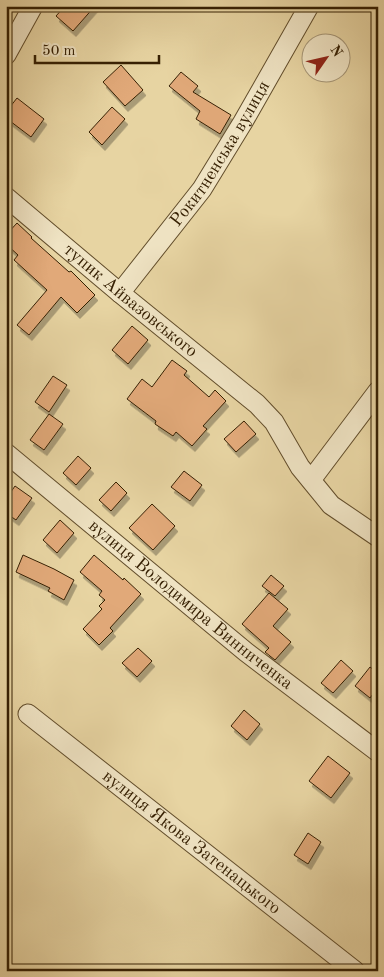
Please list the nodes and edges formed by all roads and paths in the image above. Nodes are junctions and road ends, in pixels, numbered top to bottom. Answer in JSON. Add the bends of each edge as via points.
{"nodes":[{"id":1,"x":33,"y":6,"type":"edge"},
{"id":2,"x":309,"y":6,"type":"edge"},
{"id":3,"x":6,"y":56,"type":"edge"},
{"id":4,"x":6,"y":197,"type":"edge"},
{"id":5,"x":120,"y":293,"type":"junction"},
{"id":6,"x":378,"y":391,"type":"edge"},
{"id":7,"x":6,"y":453,"type":"edge"},
{"id":8,"x":311,"y":480,"type":"junction"},
{"id":9,"x":378,"y":537,"type":"edge"},
{"id":10,"x":28,"y":714,"type":"dead end"},
{"id":11,"x":378,"y":752,"type":"edge"},
{"id":12,"x":355,"y":971,"type":"edge"}],
"edges":[{"from":1,"to":3,"type":"street"},
{"from":2,"to":5,"type":"street","name":"Рокитненська вулиця","via":[[202,189]]},
{"from":4,"to":5,"type":"street","name":"тупик Айвазовського"},
{"from":5,"to":8,"type":"street","name":"тупик Айвазовського","via":[[257,404],[274,422]]},
{"from":6,"to":8,"type":"street"},
{"from":7,"to":11,"type":"street","name":"вулиця Володимира Винниченка","via":[[246,652]]},
{"from":8,"to":9,"type":"street","name":"тупик Айвазовського","via":[[331,505]]},
{"from":10,"to":12,"type":"street","name":"вулиця Якова Затенацького"}]}
